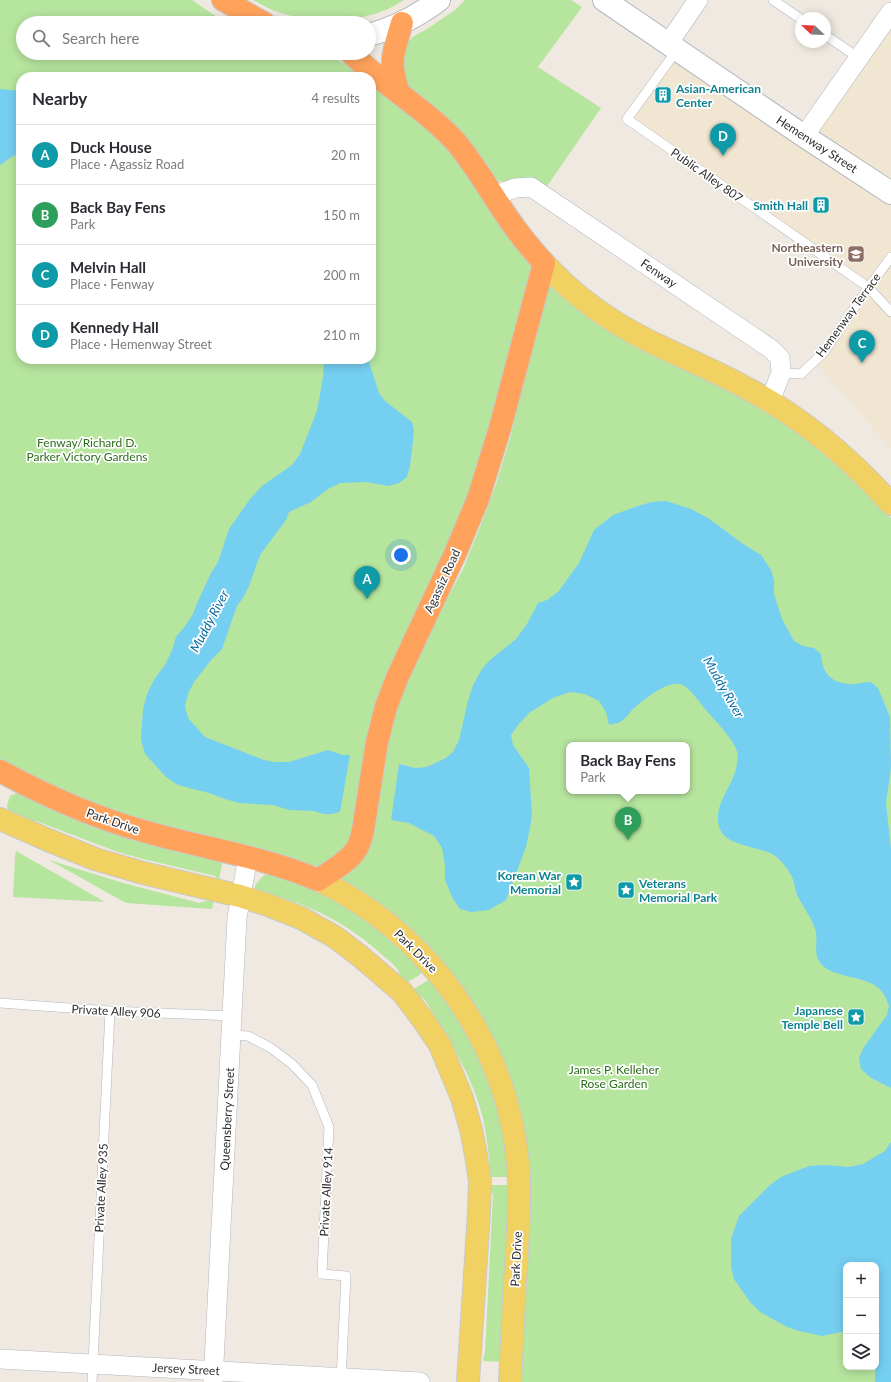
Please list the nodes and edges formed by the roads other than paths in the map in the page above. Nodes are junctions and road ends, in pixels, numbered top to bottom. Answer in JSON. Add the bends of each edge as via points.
{"nodes":[{"id":1,"x":223,"y":0,"type":"edge"},
{"id":2,"x":439,"y":0,"type":"edge"},
{"id":3,"x":604,"y":0,"type":"edge"},
{"id":4,"x":698,"y":0,"type":"edge"},
{"id":5,"x":773,"y":0,"type":"edge"},
{"id":6,"x":786,"y":3,"type":"edge"},
{"id":7,"x":891,"y":12,"type":"edge"},
{"id":8,"x":795,"y":13,"type":"edge"},
{"id":9,"x":252,"y":16,"type":"edge"},
{"id":10,"x":402,"y":23,"type":"junction"},
{"id":11,"x":376,"y":33,"type":"edge"},
{"id":12,"x":831,"y":39,"type":"edge"},
{"id":13,"x":672,"y":47,"type":"junction"},
{"id":14,"x":859,"y":58,"type":"junction"},
{"id":15,"x":359,"y":60,"type":"edge"},
{"id":16,"x":372,"y":72,"type":"edge"},
{"id":17,"x":376,"y":75,"type":"edge"},
{"id":18,"x":399,"y":93,"type":"junction"},
{"id":19,"x":804,"y":136,"type":"junction"},
{"id":20,"x":891,"y":193,"type":"edge"},
{"id":21,"x":493,"y":196,"type":"junction"},
{"id":22,"x":891,"y":257,"type":"edge"},
{"id":23,"x":544,"y":263,"type":"junction"},
{"id":24,"x":868,"y":287,"type":"junction"},
{"id":25,"x":891,"y":312,"type":"edge"},
{"id":26,"x":781,"y":370,"type":"junction"},
{"id":27,"x":770,"y":401,"type":"junction"},
{"id":28,"x":891,"y":504,"type":"edge"},
{"id":29,"x":0,"y":771,"type":"edge"},
{"id":30,"x":0,"y":819,"type":"edge"},
{"id":31,"x":248,"y":857,"type":"junction"},
{"id":32,"x":318,"y":880,"type":"junction"},
{"id":33,"x":240,"y":896,"type":"junction"},
{"id":34,"x":0,"y":1003,"type":"edge"},
{"id":35,"x":110,"y":1011,"type":"junction"},
{"id":36,"x":232,"y":1025,"type":"junction"},
{"id":37,"x":0,"y":1359,"type":"edge"},
{"id":38,"x":92,"y":1373,"type":"edge"},
{"id":39,"x":214,"y":1376,"type":"edge"},
{"id":40,"x":341,"y":1380,"type":"edge"},
{"id":41,"x":420,"y":1382,"type":"edge"},
{"id":42,"x":468,"y":1382,"type":"edge"},
{"id":43,"x":510,"y":1382,"type":"edge"}],
"edges":[{"from":1,"to":9,"type":"highway"},
{"from":2,"to":10,"type":"main road"},
{"from":3,"to":13,"type":"main road","name":"Hemenway Street"},
{"from":4,"to":13,"type":"street"},
{"from":5,"to":6,"type":"lane"},
{"from":6,"to":8,"type":"lane"},
{"from":7,"to":14,"type":"street"},
{"from":10,"to":11,"type":"main road"},
{"from":10,"to":18,"type":"highway","via":[[392,64],[393,78]]},
{"from":12,"to":14,"type":"lane"},
{"from":13,"to":19,"type":"main road","name":"Hemenway Street"},
{"from":13,"to":24,"type":"lane","name":"Public Alley 807","via":[[627,119]]},
{"from":14,"to":19,"type":"street"},
{"from":15,"to":16,"type":"highway"},
{"from":17,"to":18,"type":"highway"},
{"from":18,"to":21,"type":"highway","via":[[453,140]]},
{"from":19,"to":20,"type":"main road","name":"Hemenway Street"},
{"from":21,"to":23,"type":"highway","via":[[514,227]]},
{"from":21,"to":26,"type":"street","name":"Fenway","via":[[515,188],[531,186],[771,349],[780,358]]},
{"from":22,"to":24,"type":"lane","name":"Hemenway Terrace"},
{"from":23,"to":27,"type":"main road","via":[[574,292],[615,322]]},
{"from":23,"to":32,"type":"highway","name":"Agassiz Road","via":[[497,439],[478,499],[387,704],[377,742],[360,843],[355,852]]},
{"from":24,"to":25,"type":"lane","name":"Public Alley 807"},
{"from":24,"to":26,"type":"lane","name":"Hemenway Terrace","via":[[824,352],[801,374]]},
{"from":26,"to":27,"type":"street"},
{"from":27,"to":28,"type":"main road","via":[[838,450]]},
{"from":29,"to":31,"type":"highway","name":"Park Drive","via":[[98,817],[153,834]]},
{"from":30,"to":33,"type":"main road","via":[[95,859],[143,874]]},
{"from":31,"to":32,"type":"highway","name":"Park Drive"},
{"from":31,"to":33,"type":"street","name":"Queensberry Street"},
{"from":32,"to":43,"type":"main road","name":"Park Drive","via":[[378,916],[399,933],[434,969],[475,1027],[499,1079],[514,1134],[519,1180]]},
{"from":33,"to":36,"type":"street","name":"Queensberry Street"},
{"from":33,"to":42,"type":"main road","via":[[301,918],[335,937],[402,992],[440,1045],[462,1098],[480,1181]]},
{"from":34,"to":35,"type":"lane","name":"Private Alley 906"},
{"from":35,"to":36,"type":"lane","name":"Private Alley 906"},
{"from":35,"to":38,"type":"lane","name":"Private Alley 935"},
{"from":36,"to":39,"type":"street","name":"Queensberry Street"},
{"from":36,"to":40,"type":"lane","name":"Private Alley 914","via":[[271,1048],[292,1064],[312,1085],[329,1127],[322,1274],[346,1276]]},
{"from":37,"to":38,"type":"street","name":"Jersey Street"},
{"from":38,"to":39,"type":"street","name":"Jersey Street"},
{"from":39,"to":40,"type":"street","name":"Jersey Street"},
{"from":40,"to":41,"type":"street","name":"Jersey Street"}]}
